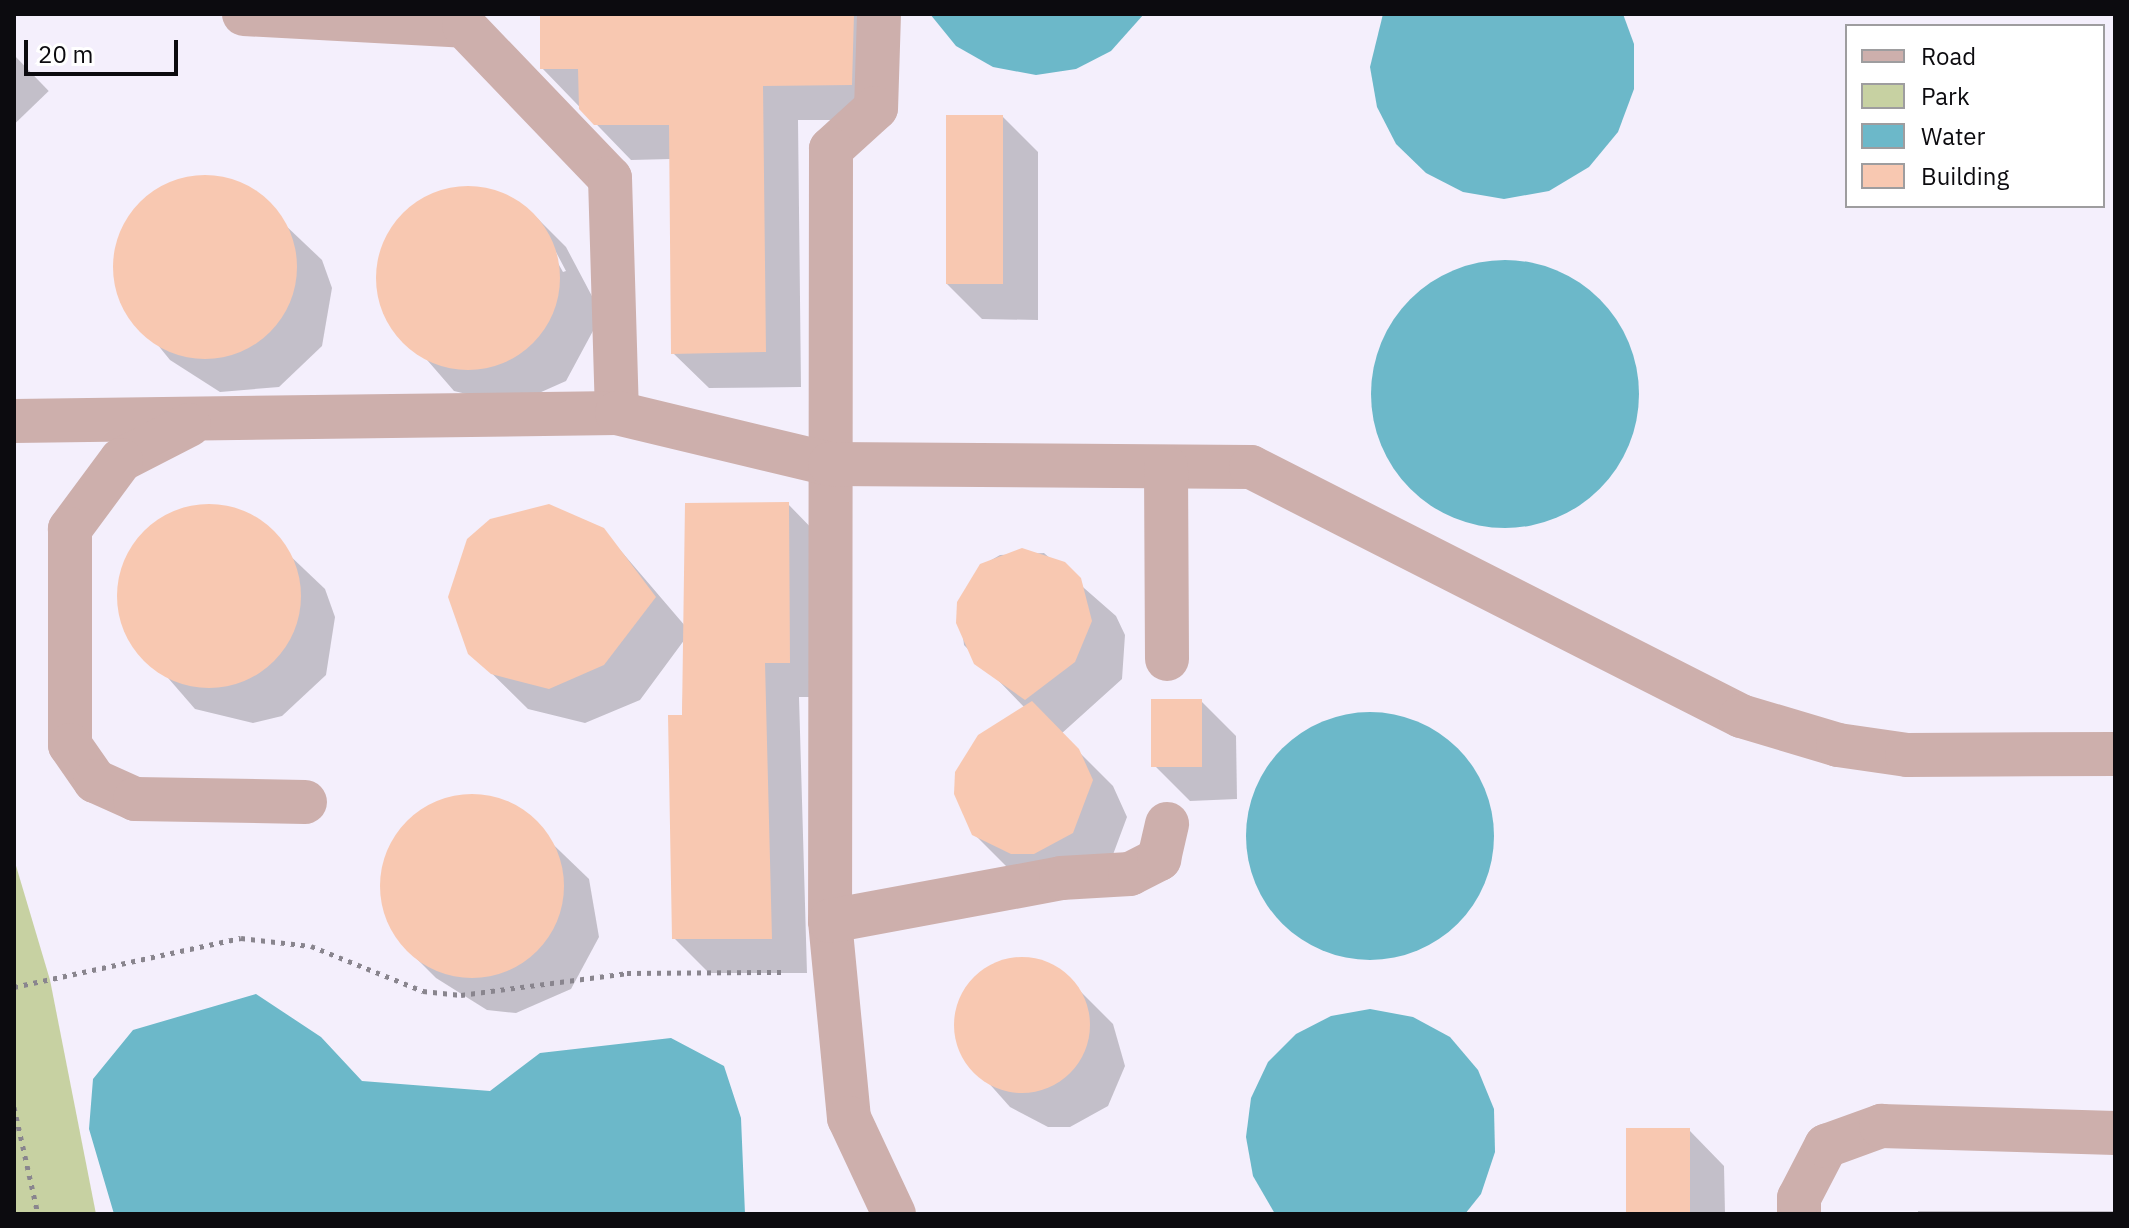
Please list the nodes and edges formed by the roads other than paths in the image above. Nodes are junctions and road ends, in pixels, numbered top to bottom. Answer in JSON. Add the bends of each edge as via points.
{"nodes":[{"id":1,"x":244,"y":14,"type":"edge"},
{"id":2,"x":879,"y":14,"type":"edge"},
{"id":3,"x":471,"y":20,"type":"edge"},
{"id":4,"x":617,"y":413,"type":"junction"},
{"id":5,"x":14,"y":421,"type":"edge"},
{"id":6,"x":195,"y":422,"type":"junction"},
{"id":7,"x":830,"y":464,"type":"junction"},
{"id":8,"x":1166,"y":467,"type":"junction"},
{"id":9,"x":1167,"y":659,"type":"dead end"},
{"id":10,"x":2115,"y":754,"type":"edge"},
{"id":11,"x":305,"y":802,"type":"dead end"},
{"id":12,"x":1167,"y":824,"type":"dead end"},
{"id":13,"x":830,"y":921,"type":"junction"},
{"id":14,"x":2115,"y":1133,"type":"edge"},
{"id":15,"x":894,"y":1214,"type":"edge"},
{"id":16,"x":1799,"y":1214,"type":"edge"}],
"edges":[{"from":1,"to":3,"type":"lane"},
{"from":2,"to":7,"type":"lane","via":[[876,108],[831,149]]},
{"from":3,"to":4,"type":"lane","via":[[610,178]]},
{"from":4,"to":6,"type":"lane"},
{"from":4,"to":7,"type":"lane"},
{"from":5,"to":6,"type":"lane"},
{"from":6,"to":11,"type":"lane","via":[[121,460],[70,529],[70,745],[95,781],[135,799]]},
{"from":7,"to":8,"type":"lane"},
{"from":7,"to":13,"type":"lane"},
{"from":8,"to":9,"type":"lane"},
{"from":8,"to":10,"type":"lane","via":[[1251,467],[1741,716],[1838,745],[1907,755]]},
{"from":12,"to":13,"type":"lane","via":[[1159,859],[1130,874],[1061,878]]},
{"from":13,"to":15,"type":"lane","via":[[849,1118]]},
{"from":14,"to":16,"type":"lane","via":[[1881,1126],[1826,1146],[1799,1198]]}]}
